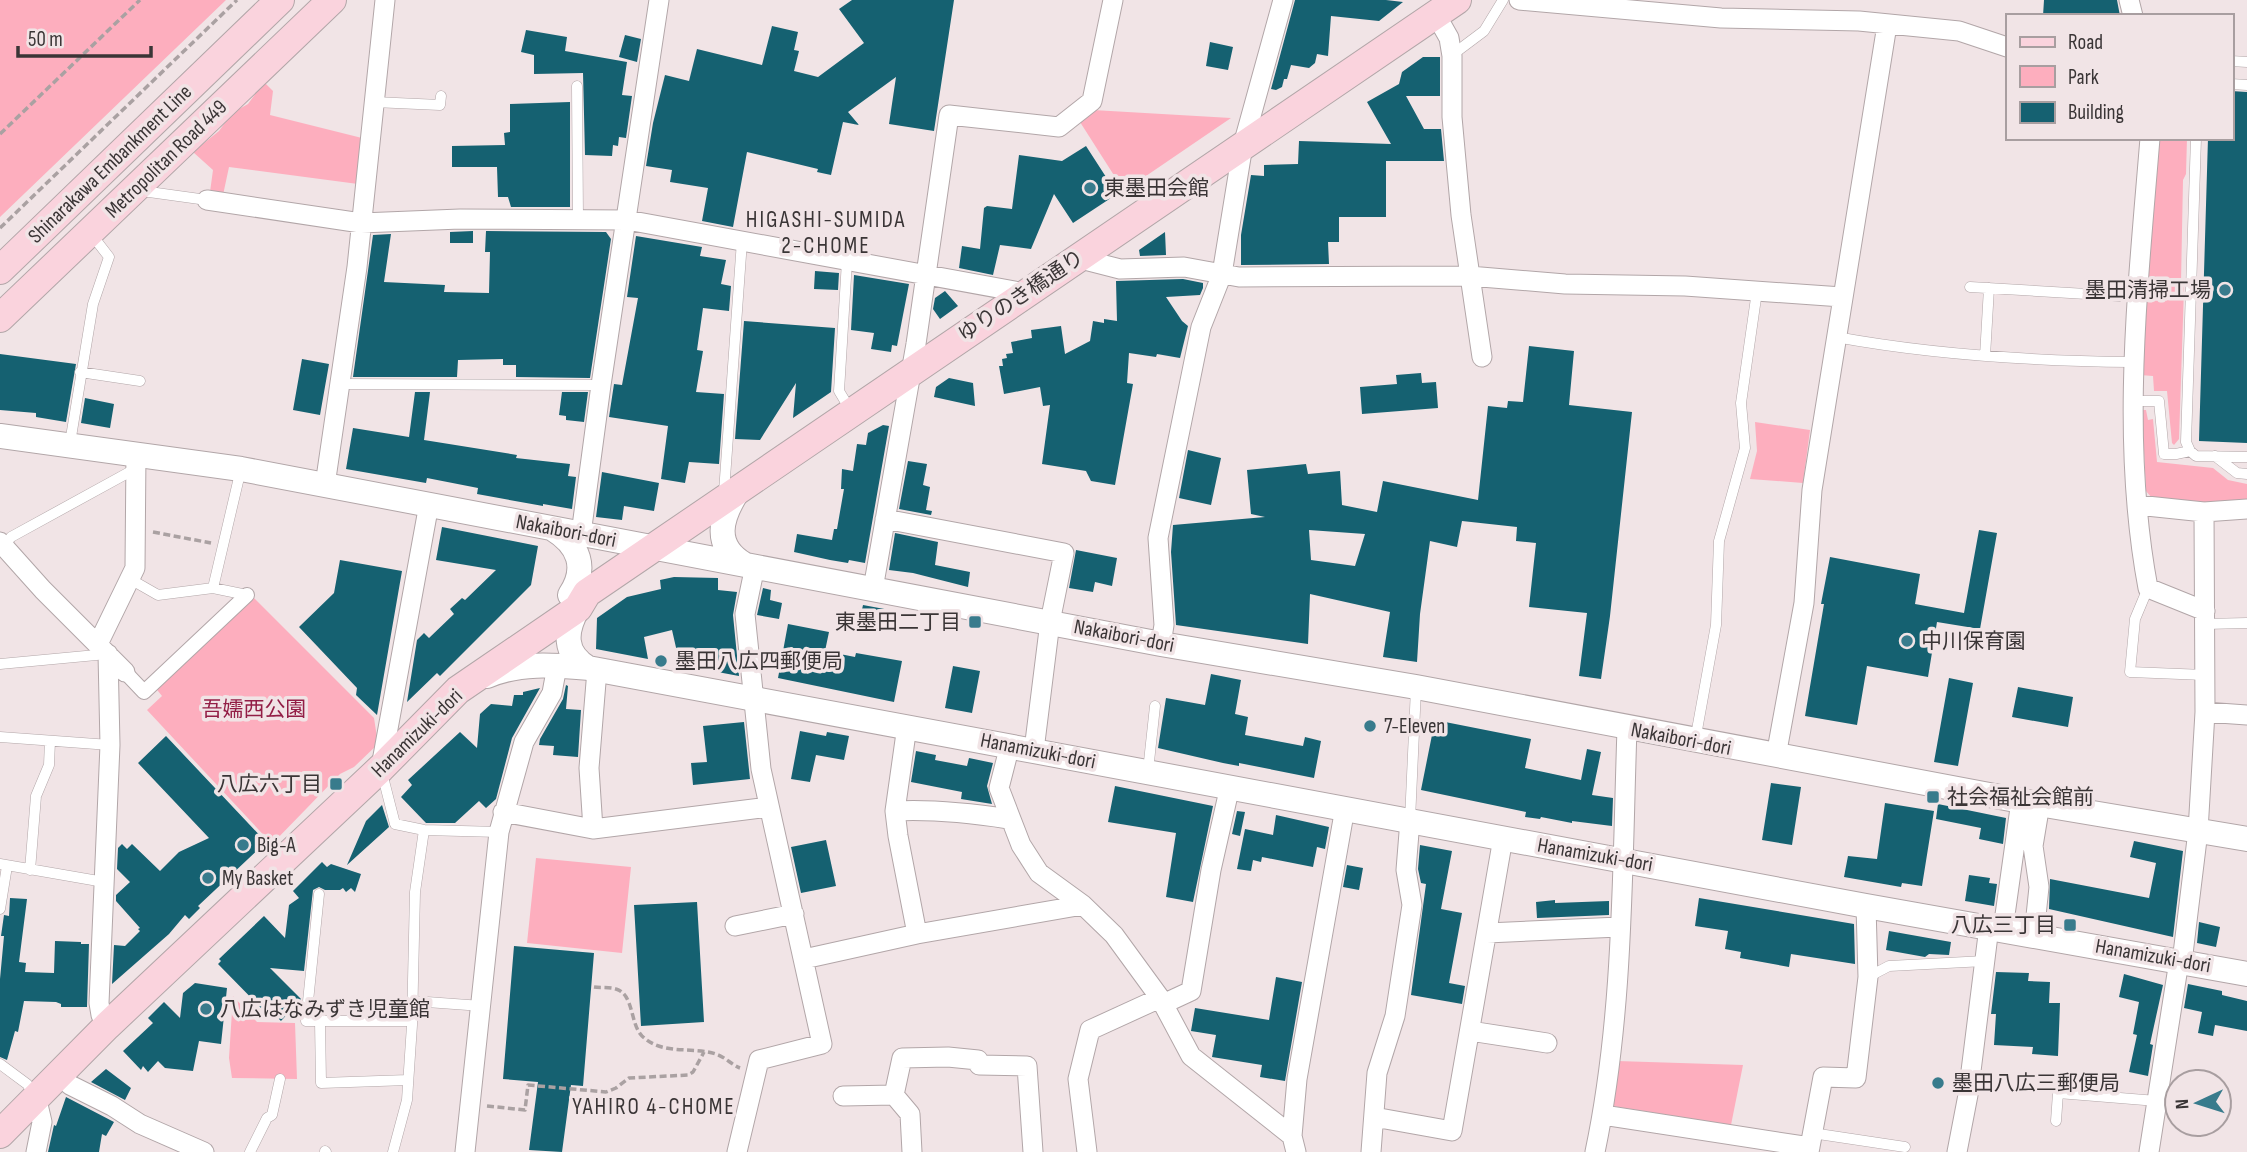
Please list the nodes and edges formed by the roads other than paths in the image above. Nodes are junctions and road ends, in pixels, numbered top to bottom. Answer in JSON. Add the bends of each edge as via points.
{"nodes":[{"id":1,"x":281,"y":0,"type":"edge"},
{"id":2,"x":332,"y":0,"type":"edge"},
{"id":3,"x":385,"y":0,"type":"edge"},
{"id":4,"x":659,"y":0,"type":"edge"},
{"id":5,"x":1113,"y":0,"type":"edge"},
{"id":6,"x":1283,"y":0,"type":"edge"},
{"id":7,"x":1503,"y":0,"type":"edge"},
{"id":8,"x":1519,"y":0,"type":"edge"},
{"id":9,"x":1446,"y":7,"type":"edge"},
{"id":10,"x":1887,"y":25,"type":"junction"},
{"id":11,"x":2006,"y":47,"type":"edge"},
{"id":12,"x":1452,"y":56,"type":"junction"},
{"id":13,"x":577,"y":86,"type":"dead end"},
{"id":14,"x":441,"y":96,"type":"dead end"},
{"id":15,"x":374,"y":102,"type":"junction"},
{"id":16,"x":2150,"y":140,"type":"edge"},
{"id":17,"x":2196,"y":140,"type":"edge"},
{"id":18,"x":1243,"y":145,"type":"junction"},
{"id":19,"x":133,"y":189,"type":"junction"},
{"id":20,"x":207,"y":200,"type":"joint"},
{"id":21,"x":578,"y":220,"type":"junction"},
{"id":22,"x":627,"y":220,"type":"junction"},
{"id":23,"x":361,"y":223,"type":"junction"},
{"id":24,"x":90,"y":232,"type":"junction"},
{"id":25,"x":742,"y":241,"type":"junction"},
{"id":26,"x":1077,"y":258,"type":"junction"},
{"id":27,"x":847,"y":261,"type":"junction"},
{"id":28,"x":0,"y":270,"type":"edge"},
{"id":29,"x":1222,"y":274,"type":"junction"},
{"id":30,"x":927,"y":275,"type":"junction"},
{"id":31,"x":1469,"y":276,"type":"junction"},
{"id":32,"x":1970,"y":287,"type":"dead end"},
{"id":33,"x":1989,"y":288,"type":"junction"},
{"id":34,"x":1757,"y":291,"type":"junction"},
{"id":35,"x":1025,"y":293,"type":"junction"},
{"id":36,"x":1842,"y":296,"type":"junction"},
{"id":37,"x":2137,"y":297,"type":"junction"},
{"id":38,"x":0,"y":318,"type":"edge"},
{"id":39,"x":1835,"y":337,"type":"junction"},
{"id":40,"x":1984,"y":356,"type":"junction"},
{"id":41,"x":1482,"y":357,"type":"dead end"},
{"id":42,"x":2132,"y":362,"type":"junction"},
{"id":43,"x":912,"y":370,"type":"junction"},
{"id":44,"x":80,"y":372,"type":"junction"},
{"id":45,"x":140,"y":381,"type":"dead end"},
{"id":46,"x":341,"y":384,"type":"junction"},
{"id":47,"x":601,"y":385,"type":"junction"},
{"id":48,"x":2133,"y":401,"type":"junction"},
{"id":49,"x":852,"y":412,"type":"junction"},
{"id":50,"x":0,"y":436,"type":"edge"},
{"id":51,"x":70,"y":444,"type":"junction"},
{"id":52,"x":2190,"y":451,"type":"junction"},
{"id":53,"x":2214,"y":456,"type":"junction"},
{"id":54,"x":2247,"y":457,"type":"edge"},
{"id":55,"x":135,"y":461,"type":"junction"},
{"id":56,"x":241,"y":469,"type":"junction"},
{"id":57,"x":2247,"y":474,"type":"edge"},
{"id":58,"x":325,"y":485,"type":"junction"},
{"id":59,"x":731,"y":496,"type":"junction"},
{"id":60,"x":429,"y":504,"type":"junction"},
{"id":61,"x":2137,"y":505,"type":"junction"},
{"id":62,"x":2247,"y":509,"type":"edge"},
{"id":63,"x":2204,"y":512,"type":"junction"},
{"id":64,"x":885,"y":519,"type":"junction"},
{"id":65,"x":552,"y":528,"type":"junction"},
{"id":66,"x":581,"y":534,"type":"junction"},
{"id":67,"x":653,"y":548,"type":"junction"},
{"id":68,"x":2,"y":550,"type":"edge"},
{"id":69,"x":749,"y":565,"type":"junction"},
{"id":70,"x":130,"y":579,"type":"junction"},
{"id":71,"x":213,"y":588,"type":"junction"},
{"id":72,"x":2148,"y":588,"type":"junction"},
{"id":73,"x":873,"y":589,"type":"junction"},
{"id":74,"x":247,"y":595,"type":"joint"},
{"id":75,"x":578,"y":599,"type":"junction"},
{"id":76,"x":2205,"y":617,"type":"junction"},
{"id":77,"x":1050,"y":622,"type":"junction"},
{"id":78,"x":2247,"y":623,"type":"edge"},
{"id":79,"x":1161,"y":643,"type":"junction"},
{"id":80,"x":103,"y":649,"type":"junction"},
{"id":81,"x":0,"y":664,"type":"edge"},
{"id":82,"x":557,"y":666,"type":"junction"},
{"id":83,"x":592,"y":669,"type":"junction"},
{"id":84,"x":125,"y":672,"type":"joint"},
{"id":85,"x":2206,"y":675,"type":"junction"},
{"id":86,"x":1416,"y":688,"type":"junction"},
{"id":87,"x":458,"y":691,"type":"junction"},
{"id":88,"x":753,"y":698,"type":"junction"},
{"id":89,"x":1155,"y":706,"type":"dead end"},
{"id":90,"x":2205,"y":712,"type":"junction"},
{"id":91,"x":2247,"y":715,"type":"edge"},
{"id":92,"x":906,"y":726,"type":"junction"},
{"id":93,"x":1627,"y":729,"type":"junction"},
{"id":94,"x":0,"y":737,"type":"edge"},
{"id":95,"x":50,"y":741,"type":"junction"},
{"id":96,"x":1695,"y":741,"type":"junction"},
{"id":97,"x":110,"y":745,"type":"junction"},
{"id":98,"x":1022,"y":747,"type":"junction"},
{"id":99,"x":1776,"y":756,"type":"junction"},
{"id":100,"x":381,"y":768,"type":"junction"},
{"id":101,"x":1148,"y":771,"type":"junction"},
{"id":102,"x":1230,"y":786,"type":"junction"},
{"id":103,"x":2031,"y":803,"type":"junction"},
{"id":104,"x":769,"y":807,"type":"junction"},
{"id":105,"x":1345,"y":808,"type":"junction"},
{"id":106,"x":895,"y":811,"type":"junction"},
{"id":107,"x":1009,"y":819,"type":"junction"},
{"id":108,"x":1410,"y":820,"type":"junction"},
{"id":109,"x":501,"y":822,"type":"junction"},
{"id":110,"x":593,"y":829,"type":"junction"},
{"id":111,"x":424,"y":830,"type":"junction"},
{"id":112,"x":2198,"y":831,"type":"junction"},
{"id":113,"x":1503,"y":838,"type":"junction"},
{"id":114,"x":2247,"y":839,"type":"edge"},
{"id":115,"x":1623,"y":860,"type":"junction"},
{"id":116,"x":4,"y":865,"type":"edge"},
{"id":117,"x":30,"y":870,"type":"junction"},
{"id":118,"x":104,"y":882,"type":"junction"},
{"id":119,"x":318,"y":894,"type":"dead end"},
{"id":120,"x":1083,"y":905,"type":"junction"},
{"id":121,"x":1866,"y":906,"type":"junction"},
{"id":122,"x":0,"y":909,"type":"edge"},
{"id":123,"x":794,"y":914,"type":"junction"},
{"id":124,"x":735,"y":926,"type":"dead end"},
{"id":125,"x":1619,"y":927,"type":"junction"},
{"id":126,"x":1996,"y":928,"type":"junction"},
{"id":127,"x":1487,"y":933,"type":"junction"},
{"id":128,"x":917,"y":934,"type":"junction"},
{"id":129,"x":2034,"y":935,"type":"junction"},
{"id":130,"x":804,"y":959,"type":"junction"},
{"id":131,"x":1985,"y":961,"type":"junction"},
{"id":132,"x":2181,"y":961,"type":"junction"},
{"id":133,"x":2247,"y":974,"type":"edge"},
{"id":134,"x":1868,"y":977,"type":"junction"},
{"id":135,"x":413,"y":1001,"type":"junction"},
{"id":136,"x":1162,"y":1001,"type":"junction"},
{"id":137,"x":482,"y":1006,"type":"junction"},
{"id":138,"x":320,"y":1021,"type":"junction"},
{"id":139,"x":412,"y":1021,"type":"junction"},
{"id":140,"x":107,"y":1026,"type":"junction"},
{"id":141,"x":1470,"y":1031,"type":"junction"},
{"id":142,"x":1547,"y":1043,"type":"dead end"},
{"id":143,"x":0,"y":1064,"type":"edge"},
{"id":144,"x":61,"y":1073,"type":"junction"},
{"id":145,"x":280,"y":1079,"type":"dead end"},
{"id":146,"x":408,"y":1080,"type":"junction"},
{"id":147,"x":36,"y":1096,"type":"junction"},
{"id":148,"x":843,"y":1096,"type":"dead end"},
{"id":149,"x":894,"y":1096,"type":"junction"},
{"id":150,"x":2157,"y":1101,"type":"junction"},
{"id":151,"x":1603,"y":1115,"type":"junction"},
{"id":152,"x":1374,"y":1117,"type":"junction"},
{"id":153,"x":2056,"y":1121,"type":"dead end"},
{"id":154,"x":0,"y":1134,"type":"edge"},
{"id":155,"x":1294,"y":1144,"type":"edge"},
{"id":156,"x":1810,"y":1144,"type":"edge"},
{"id":157,"x":1905,"y":1147,"type":"dead end"},
{"id":158,"x":193,"y":1149,"type":"edge"},
{"id":159,"x":36,"y":1152,"type":"edge"},
{"id":160,"x":250,"y":1152,"type":"edge"},
{"id":161,"x":393,"y":1152,"type":"edge"},
{"id":162,"x":465,"y":1152,"type":"edge"},
{"id":163,"x":737,"y":1152,"type":"edge"},
{"id":164,"x":912,"y":1152,"type":"edge"},
{"id":165,"x":1033,"y":1152,"type":"edge"},
{"id":166,"x":1087,"y":1152,"type":"edge"},
{"id":167,"x":1371,"y":1152,"type":"edge"},
{"id":168,"x":1595,"y":1152,"type":"edge"},
{"id":169,"x":1956,"y":1152,"type":"edge"},
{"id":170,"x":2149,"y":1152,"type":"edge"}],
"edges":[{"from":1,"to":28,"type":"main road","name":"Shinarakawa Embankment Line"},
{"from":2,"to":19,"type":"main road","name":"Metropolitan Road 449"},
{"from":3,"to":15,"type":"street"},
{"from":4,"to":22,"type":"street"},
{"from":5,"to":30,"type":"street","via":[[1092,101],[1059,127],[949,115]]},
{"from":6,"to":18,"type":"street"},
{"from":7,"to":12,"type":"lane","via":[[1484,31]]},
{"from":8,"to":10,"type":"street","via":[[1721,18]]},
{"from":9,"to":12,"type":"street"},
{"from":9,"to":18,"type":"main road","name":"ゆりのき橋通り"},
{"from":10,"to":11,"type":"street","via":[[1959,31]]},
{"from":10,"to":36,"type":"street"},
{"from":12,"to":31,"type":"street","via":[[1452,117]]},
{"from":13,"to":21,"type":"lane"},
{"from":14,"to":15,"type":"lane","via":[[440,105]]},
{"from":15,"to":23,"type":"street"},
{"from":16,"to":37,"type":"street"},
{"from":17,"to":52,"type":"lane","via":[[2186,442]]},
{"from":18,"to":26,"type":"main road","name":"ゆりのき橋通り"},
{"from":18,"to":29,"type":"street"},
{"from":19,"to":20,"type":"lane"},
{"from":19,"to":24,"type":"main road","name":"Metropolitan Road 449"},
{"from":20,"to":23,"type":"street"},
{"from":21,"to":22,"type":"street"},
{"from":21,"to":23,"type":"street"},
{"from":22,"to":25,"type":"street"},
{"from":22,"to":47,"type":"street"},
{"from":23,"to":46,"type":"street"},
{"from":24,"to":38,"type":"main road","name":"Metropolitan Road 449"},
{"from":24,"to":44,"type":"lane","via":[[109,257],[93,304]]},
{"from":25,"to":27,"type":"street"},
{"from":25,"to":59,"type":"lane"},
{"from":26,"to":29,"type":"street","via":[[1120,269],[1184,267]]},
{"from":26,"to":35,"type":"main road","name":"ゆりのき橋通り"},
{"from":27,"to":30,"type":"street"},
{"from":27,"to":49,"type":"lane","via":[[839,391]]},
{"from":29,"to":31,"type":"street"},
{"from":29,"to":79,"type":"street","via":[[1202,327],[1158,538],[1164,625]]},
{"from":30,"to":35,"type":"street"},
{"from":30,"to":43,"type":"street"},
{"from":31,"to":34,"type":"street"},
{"from":31,"to":41,"type":"street"},
{"from":32,"to":33,"type":"lane"},
{"from":33,"to":37,"type":"lane"},
{"from":33,"to":40,"type":"lane"},
{"from":34,"to":36,"type":"street"},
{"from":34,"to":96,"type":"lane","via":[[1741,403],[1745,447],[1719,541],[1716,625]]},
{"from":35,"to":43,"type":"main road","name":"ゆりのき橋通り"},
{"from":36,"to":39,"type":"street"},
{"from":37,"to":42,"type":"street"},
{"from":39,"to":40,"type":"lane","via":[[1907,350]]},
{"from":39,"to":99,"type":"street","via":[[1812,490],[1804,603]]},
{"from":40,"to":42,"type":"lane"},
{"from":42,"to":48,"type":"street"},
{"from":43,"to":49,"type":"main road","name":"ゆりのき橋通り"},
{"from":43,"to":64,"type":"street"},
{"from":44,"to":45,"type":"lane"},
{"from":44,"to":51,"type":"lane"},
{"from":46,"to":47,"type":"lane"},
{"from":46,"to":58,"type":"street"},
{"from":47,"to":66,"type":"street"},
{"from":48,"to":52,"type":"lane","via":[[2159,401],[2164,454]]},
{"from":48,"to":61,"type":"street"},
{"from":49,"to":59,"type":"main road","name":"ゆりのき橋通り"},
{"from":50,"to":51,"type":"street","name":"Nakaibori-dori"},
{"from":51,"to":55,"type":"street","name":"Nakaibori-dori"},
{"from":52,"to":53,"type":"lane","via":[[2196,456]]},
{"from":53,"to":54,"type":"lane"},
{"from":53,"to":57,"type":"lane","via":[[2237,473]]},
{"from":55,"to":56,"type":"street","name":"Nakaibori-dori"},
{"from":55,"to":68,"type":"lane","via":[[11,537]]},
{"from":55,"to":70,"type":"street","via":[[135,568]]},
{"from":56,"to":58,"type":"street","name":"Nakaibori-dori"},
{"from":56,"to":71,"type":"lane"},
{"from":58,"to":60,"type":"street","name":"Nakaibori-dori"},
{"from":59,"to":67,"type":"main road","name":"ゆりのき橋通り"},
{"from":59,"to":69,"type":"street","via":[[722,526],[727,550]]},
{"from":60,"to":65,"type":"street","name":"Nakaibori-dori"},
{"from":60,"to":100,"type":"street"},
{"from":61,"to":63,"type":"street"},
{"from":61,"to":72,"type":"street"},
{"from":62,"to":63,"type":"street"},
{"from":63,"to":76,"type":"street"},
{"from":64,"to":73,"type":"street"},
{"from":64,"to":77,"type":"street","via":[[1064,553]]},
{"from":65,"to":66,"type":"street","name":"Nakaibori-dori"},
{"from":65,"to":75,"type":"street","via":[[576,550]]},
{"from":66,"to":67,"type":"street","name":"Nakaibori-dori"},
{"from":67,"to":69,"type":"street","name":"Nakaibori-dori"},
{"from":67,"to":75,"type":"main road","name":"ゆりのき橋通り"},
{"from":68,"to":80,"type":"street"},
{"from":69,"to":73,"type":"street","name":"Nakaibori-dori"},
{"from":69,"to":88,"type":"street","via":[[745,614]]},
{"from":70,"to":71,"type":"lane","via":[[158,595]]},
{"from":70,"to":80,"type":"street"},
{"from":71,"to":74,"type":"lane"},
{"from":72,"to":76,"type":"street"},
{"from":72,"to":85,"type":"lane","via":[[2135,619],[2130,672]]},
{"from":73,"to":77,"type":"street","name":"Nakaibori-dori"},
{"from":74,"to":84,"type":"street","via":[[145,692]]},
{"from":75,"to":83,"type":"street","via":[[568,639],[575,658]]},
{"from":75,"to":87,"type":"main road","name":"ゆりのき橋通り"},
{"from":76,"to":78,"type":"lane"},
{"from":76,"to":85,"type":"street"},
{"from":77,"to":79,"type":"street","name":"Nakaibori-dori"},
{"from":77,"to":98,"type":"street"},
{"from":79,"to":86,"type":"street","name":"Nakaibori-dori"},
{"from":80,"to":81,"type":"lane"},
{"from":80,"to":84,"type":"street"},
{"from":80,"to":97,"type":"street"},
{"from":82,"to":83,"type":"street","name":"Hanamizuki-dori"},
{"from":82,"to":87,"type":"street","name":"Hanamizuki-dori","via":[[500,670]]},
{"from":82,"to":109,"type":"street","via":[[552,693],[524,742]]},
{"from":83,"to":88,"type":"street","name":"Hanamizuki-dori"},
{"from":83,"to":110,"type":"street","via":[[589,768]]},
{"from":85,"to":90,"type":"street"},
{"from":86,"to":93,"type":"street","name":"Nakaibori-dori"},
{"from":86,"to":108,"type":"lane"},
{"from":87,"to":100,"type":"main road","name":"Hanamizuki-dori"},
{"from":88,"to":92,"type":"street","name":"Hanamizuki-dori"},
{"from":88,"to":104,"type":"street"},
{"from":89,"to":101,"type":"lane"},
{"from":90,"to":91,"type":"street"},
{"from":90,"to":112,"type":"street"},
{"from":92,"to":98,"type":"street","name":"Hanamizuki-dori"},
{"from":92,"to":106,"type":"street"},
{"from":93,"to":96,"type":"street","name":"Nakaibori-dori"},
{"from":93,"to":115,"type":"street"},
{"from":94,"to":95,"type":"lane"},
{"from":95,"to":97,"type":"lane"},
{"from":95,"to":117,"type":"lane","via":[[49,765],[36,796]]},
{"from":96,"to":99,"type":"street","name":"Nakaibori-dori"},
{"from":97,"to":118,"type":"street"},
{"from":98,"to":101,"type":"street","name":"Hanamizuki-dori"},
{"from":98,"to":107,"type":"street","via":[[999,788]]},
{"from":99,"to":103,"type":"street","name":"Nakaibori-dori"},
{"from":100,"to":111,"type":"lane","via":[[395,824]]},
{"from":100,"to":140,"type":"main road","name":"Hanamizuki-dori"},
{"from":101,"to":102,"type":"street","name":"Hanamizuki-dori"},
{"from":102,"to":105,"type":"street","name":"Hanamizuki-dori"},
{"from":102,"to":136,"type":"street","via":[[1191,991]]},
{"from":103,"to":112,"type":"street","name":"Nakaibori-dori"},
{"from":103,"to":126,"type":"street"},
{"from":103,"to":129,"type":"street","via":[[2039,887]]},
{"from":104,"to":110,"type":"street"},
{"from":104,"to":123,"type":"street"},
{"from":105,"to":108,"type":"street","name":"Hanamizuki-dori"},
{"from":105,"to":155,"type":"street","via":[[1297,1079]]},
{"from":106,"to":107,"type":"street","via":[[932,809]]},
{"from":106,"to":128,"type":"street"},
{"from":107,"to":120,"type":"street","via":[[1039,873]]},
{"from":108,"to":113,"type":"street","name":"Hanamizuki-dori"},
{"from":108,"to":152,"type":"street","via":[[1406,870],[1412,905],[1395,1016],[1377,1073]]},
{"from":109,"to":110,"type":"street"},
{"from":109,"to":111,"type":"lane"},
{"from":109,"to":137,"type":"street"},
{"from":111,"to":135,"type":"lane","via":[[415,892]]},
{"from":112,"to":114,"type":"street","name":"Nakaibori-dori"},
{"from":112,"to":132,"type":"street"},
{"from":113,"to":115,"type":"street","name":"Hanamizuki-dori"},
{"from":113,"to":127,"type":"street"},
{"from":115,"to":121,"type":"street","name":"Hanamizuki-dori"},
{"from":115,"to":125,"type":"street"},
{"from":116,"to":117,"type":"lane"},
{"from":116,"to":122,"type":"lane"},
{"from":117,"to":118,"type":"lane"},
{"from":118,"to":140,"type":"street","via":[[99,1003]]},
{"from":119,"to":138,"type":"lane","via":[[306,1021]]},
{"from":120,"to":128,"type":"street"},
{"from":120,"to":136,"type":"street","via":[[1114,935]]},
{"from":121,"to":126,"type":"street","name":"Hanamizuki-dori"},
{"from":121,"to":134,"type":"street"},
{"from":123,"to":124,"type":"street"},
{"from":123,"to":130,"type":"street"},
{"from":125,"to":127,"type":"street"},
{"from":125,"to":151,"type":"street"},
{"from":126,"to":129,"type":"street","name":"Hanamizuki-dori"},
{"from":126,"to":131,"type":"street"},
{"from":127,"to":141,"type":"street"},
{"from":128,"to":130,"type":"street"},
{"from":129,"to":132,"type":"street","name":"Hanamizuki-dori"},
{"from":130,"to":163,"type":"street","via":[[822,1044],[759,1060]]},
{"from":131,"to":134,"type":"lane","via":[[1889,966]]},
{"from":131,"to":169,"type":"street"},
{"from":132,"to":133,"type":"street","name":"Hanamizuki-dori"},
{"from":132,"to":150,"type":"street"},
{"from":134,"to":156,"type":"street","via":[[1856,1078],[1823,1077]]},
{"from":135,"to":137,"type":"lane"},
{"from":135,"to":139,"type":"lane"},
{"from":136,"to":155,"type":"street","via":[[1191,1056]]},
{"from":136,"to":166,"type":"street","via":[[1090,1030],[1078,1079]]},
{"from":137,"to":162,"type":"street"},
{"from":138,"to":139,"type":"lane"},
{"from":138,"to":146,"type":"lane","via":[[321,1083]]},
{"from":139,"to":146,"type":"lane"},
{"from":140,"to":144,"type":"main road","name":"Hanamizuki-dori"},
{"from":141,"to":142,"type":"street"},
{"from":141,"to":152,"type":"street","via":[[1452,1131]]},
{"from":143,"to":147,"type":"lane"},
{"from":144,"to":147,"type":"main road","name":"Hanamizuki-dori"},
{"from":144,"to":158,"type":"street","via":[[70,1085]]},
{"from":145,"to":160,"type":"lane","via":[[272,1115]]},
{"from":146,"to":161,"type":"lane"},
{"from":147,"to":154,"type":"main road","name":"Hanamizuki-dori"},
{"from":147,"to":159,"type":"street","via":[[42,1122]]},
{"from":148,"to":149,"type":"street"},
{"from":149,"to":164,"type":"street","via":[[909,1114]]},
{"from":149,"to":165,"type":"street","via":[[902,1058],[1027,1066]]},
{"from":150,"to":153,"type":"lane","via":[[2058,1093]]},
{"from":150,"to":170,"type":"street"},
{"from":151,"to":156,"type":"street"},
{"from":151,"to":168,"type":"street"},
{"from":152,"to":167,"type":"street"},
{"from":156,"to":157,"type":"lane"}]}
